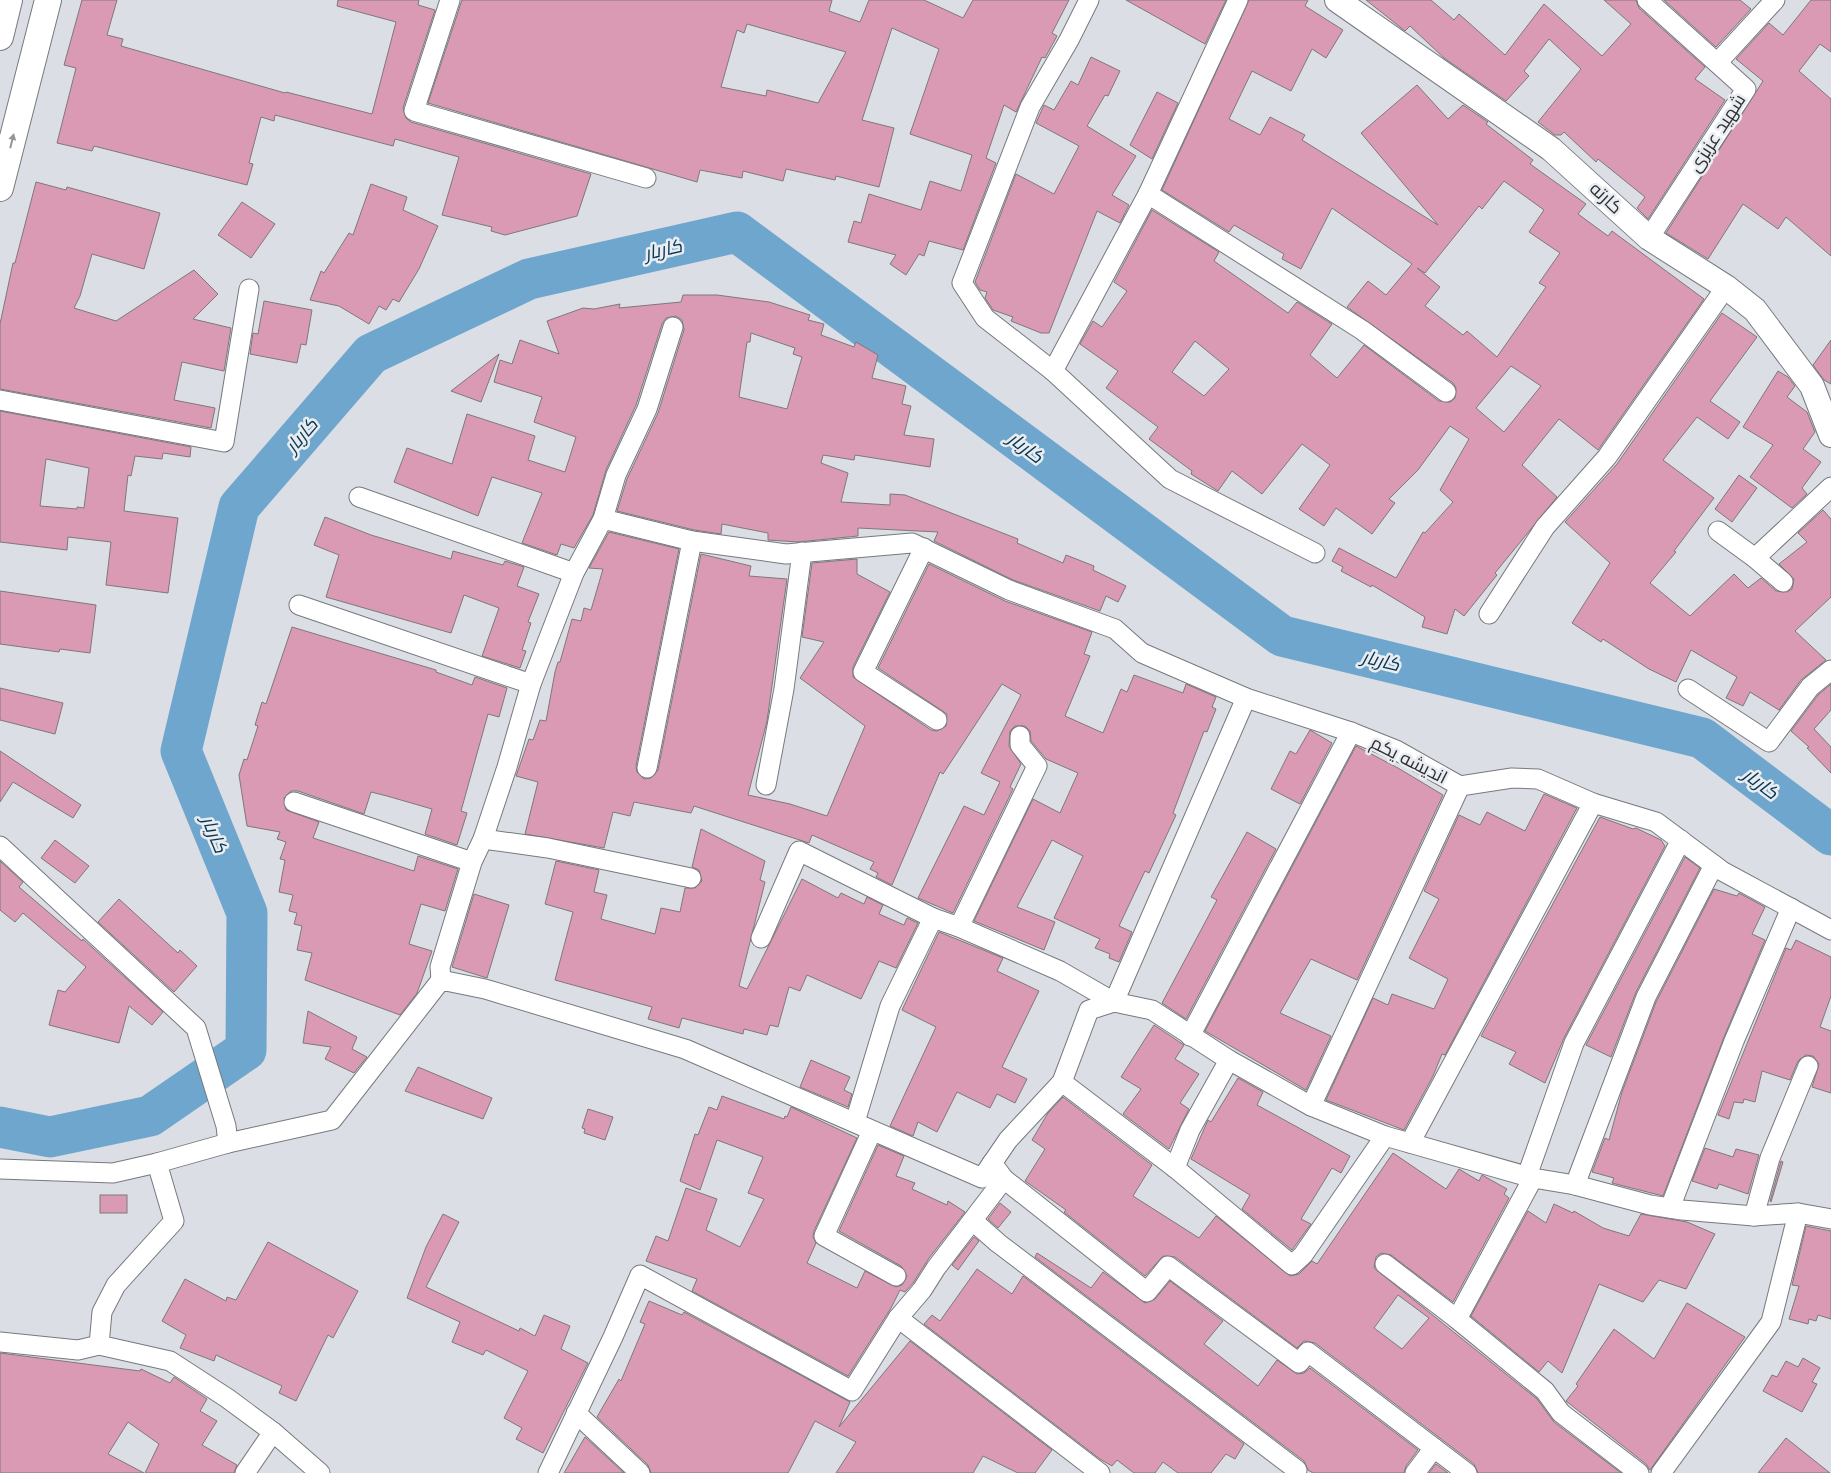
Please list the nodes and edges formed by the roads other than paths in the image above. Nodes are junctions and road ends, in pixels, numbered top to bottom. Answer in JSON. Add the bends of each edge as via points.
{"nodes":[{"id":1,"x":10,"y":0,"type":"edge"},
{"id":2,"x":48,"y":0,"type":"edge"},
{"id":3,"x":450,"y":0,"type":"edge"},
{"id":4,"x":1089,"y":0,"type":"edge"},
{"id":5,"x":1238,"y":0,"type":"edge"},
{"id":6,"x":1338,"y":0,"type":"edge"},
{"id":7,"x":1647,"y":0,"type":"edge"},
{"id":8,"x":1775,"y":0,"type":"edge"},
{"id":9,"x":0,"y":37,"type":"edge"},
{"id":10,"x":1718,"y":62,"type":"junction"},
{"id":11,"x":646,"y":178,"type":"dead end"},
{"id":12,"x":0,"y":188,"type":"edge"},
{"id":13,"x":1148,"y":194,"type":"junction"},
{"id":14,"x":1649,"y":238,"type":"junction"},
{"id":15,"x":1726,"y":287,"type":"junction"},
{"id":16,"x":249,"y":289,"type":"dead end"},
{"id":17,"x":673,"y":328,"type":"dead end"},
{"id":18,"x":1053,"y":371,"type":"junction"},
{"id":19,"x":1446,"y":392,"type":"dead end"},
{"id":20,"x":0,"y":400,"type":"edge"},
{"id":21,"x":1824,"y":400,"type":"edge"},
{"id":22,"x":1831,"y":435,"type":"edge"},
{"id":23,"x":1831,"y":487,"type":"edge"},
{"id":24,"x":358,"y":497,"type":"dead end"},
{"id":25,"x":603,"y":519,"type":"junction"},
{"id":26,"x":1718,"y":531,"type":"dead end"},
{"id":27,"x":692,"y":541,"type":"junction"},
{"id":28,"x":924,"y":548,"type":"junction"},
{"id":29,"x":802,"y":552,"type":"junction"},
{"id":30,"x":1315,"y":553,"type":"dead end"},
{"id":31,"x":1756,"y":558,"type":"junction"},
{"id":32,"x":574,"y":573,"type":"junction"},
{"id":33,"x":1783,"y":582,"type":"dead end"},
{"id":34,"x":299,"y":605,"type":"dead end"},
{"id":35,"x":1489,"y":614,"type":"dead end"},
{"id":36,"x":1831,"y":670,"type":"edge"},
{"id":37,"x":531,"y":684,"type":"junction"},
{"id":38,"x":1688,"y":689,"type":"dead end"},
{"id":39,"x":1246,"y":698,"type":"junction"},
{"id":40,"x":937,"y":720,"type":"dead end"},
{"id":41,"x":1350,"y":732,"type":"junction"},
{"id":42,"x":1020,"y":736,"type":"dead end"},
{"id":43,"x":647,"y":768,"type":"dead end"},
{"id":44,"x":766,"y":785,"type":"dead end"},
{"id":45,"x":1460,"y":786,"type":"junction"},
{"id":46,"x":294,"y":802,"type":"dead end"},
{"id":47,"x":1593,"y":803,"type":"junction"},
{"id":48,"x":483,"y":839,"type":"junction"},
{"id":49,"x":1681,"y":840,"type":"junction"},
{"id":50,"x":0,"y":846,"type":"edge"},
{"id":51,"x":472,"y":862,"type":"junction"},
{"id":52,"x":1714,"y":864,"type":"junction"},
{"id":53,"x":692,"y":878,"type":"dead end"},
{"id":54,"x":1791,"y":908,"type":"junction"},
{"id":55,"x":933,"y":918,"type":"junction"},
{"id":56,"x":959,"y":927,"type":"junction"},
{"id":57,"x":1831,"y":930,"type":"edge"},
{"id":58,"x":761,"y":938,"type":"dead end"},
{"id":59,"x":441,"y":980,"type":"junction"},
{"id":60,"x":1114,"y":1002,"type":"junction"},
{"id":61,"x":1190,"y":1036,"type":"junction"},
{"id":62,"x":1229,"y":1060,"type":"junction"},
{"id":63,"x":1808,"y":1066,"type":"dead end"},
{"id":64,"x":1062,"y":1082,"type":"junction"},
{"id":65,"x":1311,"y":1106,"type":"junction"},
{"id":66,"x":855,"y":1122,"type":"junction"},
{"id":67,"x":872,"y":1131,"type":"junction"},
{"id":68,"x":227,"y":1135,"type":"junction"},
{"id":69,"x":1385,"y":1136,"type":"junction"},
{"id":70,"x":1410,"y":1143,"type":"junction"},
{"id":71,"x":157,"y":1163,"type":"junction"},
{"id":72,"x":992,"y":1163,"type":"junction"},
{"id":73,"x":1175,"y":1168,"type":"junction"},
{"id":74,"x":0,"y":1169,"type":"edge"},
{"id":75,"x":1530,"y":1177,"type":"junction"},
{"id":76,"x":1004,"y":1179,"type":"junction"},
{"id":77,"x":1575,"y":1185,"type":"junction"},
{"id":78,"x":1670,"y":1208,"type":"junction"},
{"id":79,"x":1798,"y":1213,"type":"junction"},
{"id":80,"x":1754,"y":1216,"type":"junction"},
{"id":81,"x":1831,"y":1219,"type":"edge"},
{"id":82,"x":973,"y":1221,"type":"junction"},
{"id":83,"x":1385,"y":1264,"type":"dead end"},
{"id":84,"x":896,"y":1276,"type":"dead end"},
{"id":85,"x":898,"y":1318,"type":"junction"},
{"id":86,"x":1457,"y":1318,"type":"junction"},
{"id":87,"x":0,"y":1342,"type":"edge"},
{"id":88,"x":99,"y":1345,"type":"junction"},
{"id":89,"x":576,"y":1413,"type":"junction"},
{"id":90,"x":273,"y":1432,"type":"junction"},
{"id":91,"x":1434,"y":1448,"type":"junction"},
{"id":92,"x":1297,"y":1470,"type":"dead end"},
{"id":93,"x":246,"y":1473,"type":"edge"},
{"id":94,"x":320,"y":1473,"type":"edge"},
{"id":95,"x":548,"y":1473,"type":"edge"},
{"id":96,"x":640,"y":1473,"type":"edge"},
{"id":97,"x":1100,"y":1473,"type":"edge"},
{"id":98,"x":1415,"y":1473,"type":"edge"},
{"id":99,"x":1467,"y":1473,"type":"edge"},
{"id":100,"x":1639,"y":1473,"type":"edge"},
{"id":101,"x":1661,"y":1473,"type":"edge"}],
"edges":[{"from":1,"to":9,"type":"main road"},
{"from":12,"to":2,"type":"main road","one_way":true},
{"from":3,"to":11,"type":"street","via":[[414,111]]},
{"from":4,"to":18,"type":"street","via":[[1030,108],[962,283],[985,318]]},
{"from":5,"to":13,"type":"street"},
{"from":6,"to":14,"type":"street","name":"کارته","via":[[1551,149]]},
{"from":7,"to":10,"type":"street","name":"شهید عزیزی"},
{"from":8,"to":10,"type":"street"},
{"from":10,"to":14,"type":"street","name":"شهید عزیزی","via":[[1746,89]]},
{"from":13,"to":18,"type":"street"},
{"from":13,"to":19,"type":"street","via":[[1362,330]]},
{"from":14,"to":15,"type":"street","name":"کارته"},
{"from":15,"to":21,"type":"street","name":"کارته","via":[[1755,310]]},
{"from":15,"to":35,"type":"street","via":[[1607,457],[1545,527]]},
{"from":16,"to":20,"type":"street","via":[[224,442]]},
{"from":17,"to":25,"type":"street","via":[[647,409],[620,462]]},
{"from":18,"to":30,"type":"street","via":[[1170,479]]},
{"from":21,"to":22,"type":"street","name":"کارته"},
{"from":23,"to":31,"type":"street"},
{"from":24,"to":32,"type":"street"},
{"from":25,"to":27,"type":"street","name":"اندیشه یکم"},
{"from":25,"to":32,"type":"street"},
{"from":26,"to":31,"type":"street"},
{"from":27,"to":29,"type":"street","name":"اندیشه یکم","via":[[786,554]]},
{"from":27,"to":43,"type":"street"},
{"from":28,"to":29,"type":"street","name":"اندیشه یکم","via":[[912,542]]},
{"from":28,"to":39,"type":"street","name":"اندیشه یکم","via":[[1009,590],[1115,629],[1142,653]]},
{"from":28,"to":40,"type":"street","via":[[863,672]]},
{"from":29,"to":44,"type":"street","via":[[784,689]]},
{"from":31,"to":33,"type":"street"},
{"from":32,"to":37,"type":"street"},
{"from":34,"to":37,"type":"street"},
{"from":36,"to":38,"type":"street","via":[[1810,687],[1769,742]]},
{"from":37,"to":48,"type":"street"},
{"from":39,"to":41,"type":"street","name":"اندیشه یکم"},
{"from":39,"to":60,"type":"street"},
{"from":41,"to":45,"type":"street","name":"اندیشه یکم","via":[[1396,750]]},
{"from":41,"to":61,"type":"street"},
{"from":42,"to":56,"type":"street","via":[[1020,745],[1037,766]]},
{"from":45,"to":47,"type":"street","name":"اندیشه یکم","via":[[1512,778],[1538,779]]},
{"from":45,"to":65,"type":"street"},
{"from":46,"to":51,"type":"street"},
{"from":47,"to":49,"type":"street","name":"اندیشه یکم","via":[[1656,822]]},
{"from":47,"to":70,"type":"street"},
{"from":48,"to":51,"type":"street"},
{"from":48,"to":53,"type":"street","via":[[548,848]]},
{"from":49,"to":52,"type":"street","name":"اندیشه یکم"},
{"from":49,"to":75,"type":"street","via":[[1574,1043]]},
{"from":50,"to":68,"type":"street","via":[[196,1028]]},
{"from":51,"to":59,"type":"street","via":[[440,967]]},
{"from":52,"to":54,"type":"street","name":"اندیشه یکم"},
{"from":52,"to":77,"type":"street","via":[[1646,997]]},
{"from":54,"to":57,"type":"street","name":"اندیشه یکم"},
{"from":54,"to":78,"type":"street","via":[[1734,1041]]},
{"from":55,"to":56,"type":"street"},
{"from":55,"to":58,"type":"street","via":[[799,851]]},
{"from":55,"to":66,"type":"street","via":[[890,1006]]},
{"from":56,"to":60,"type":"street","via":[[1060,972]]},
{"from":59,"to":66,"type":"street","via":[[485,989],[685,1049]]},
{"from":59,"to":68,"type":"street","via":[[332,1120]]},
{"from":60,"to":61,"type":"street","via":[[1152,1010]]},
{"from":60,"to":64,"type":"street","via":[[1089,1010]]},
{"from":61,"to":62,"type":"street"},
{"from":62,"to":65,"type":"street"},
{"from":62,"to":73,"type":"street","via":[[1190,1130]]},
{"from":63,"to":80,"type":"street","via":[[1770,1158]]},
{"from":64,"to":72,"type":"street","via":[[1008,1140]]},
{"from":64,"to":73,"type":"street"},
{"from":65,"to":69,"type":"street"},
{"from":66,"to":67,"type":"street"},
{"from":67,"to":72,"type":"street","via":[[982,1178]]},
{"from":67,"to":84,"type":"street","via":[[824,1236]]},
{"from":68,"to":71,"type":"street"},
{"from":69,"to":70,"type":"street"},
{"from":69,"to":73,"type":"street","via":[[1292,1265]]},
{"from":70,"to":75,"type":"street"},
{"from":71,"to":74,"type":"street","via":[[113,1173]]},
{"from":71,"to":88,"type":"street","via":[[174,1221],[116,1285],[102,1312]]},
{"from":72,"to":76,"type":"street"},
{"from":75,"to":77,"type":"street"},
{"from":75,"to":86,"type":"street"},
{"from":76,"to":82,"type":"street"},
{"from":76,"to":91,"type":"street","via":[[1147,1292],[1168,1266],[1299,1364],[1308,1352]]},
{"from":77,"to":78,"type":"street"},
{"from":78,"to":80,"type":"street"},
{"from":79,"to":80,"type":"street"},
{"from":79,"to":81,"type":"street"},
{"from":79,"to":101,"type":"street","via":[[1771,1322]]},
{"from":82,"to":85,"type":"street"},
{"from":82,"to":92,"type":"street"},
{"from":83,"to":86,"type":"street"},
{"from":85,"to":89,"type":"street","via":[[852,1391],[640,1274],[614,1337]]},
{"from":85,"to":97,"type":"street"},
{"from":86,"to":100,"type":"street","via":[[1545,1391],[1561,1413]]},
{"from":87,"to":88,"type":"street","via":[[78,1350]]},
{"from":88,"to":90,"type":"street","via":[[170,1361]]},
{"from":89,"to":95,"type":"street"},
{"from":89,"to":96,"type":"street"},
{"from":90,"to":93,"type":"street"},
{"from":90,"to":94,"type":"street"},
{"from":91,"to":98,"type":"street"},
{"from":91,"to":99,"type":"street"}]}
